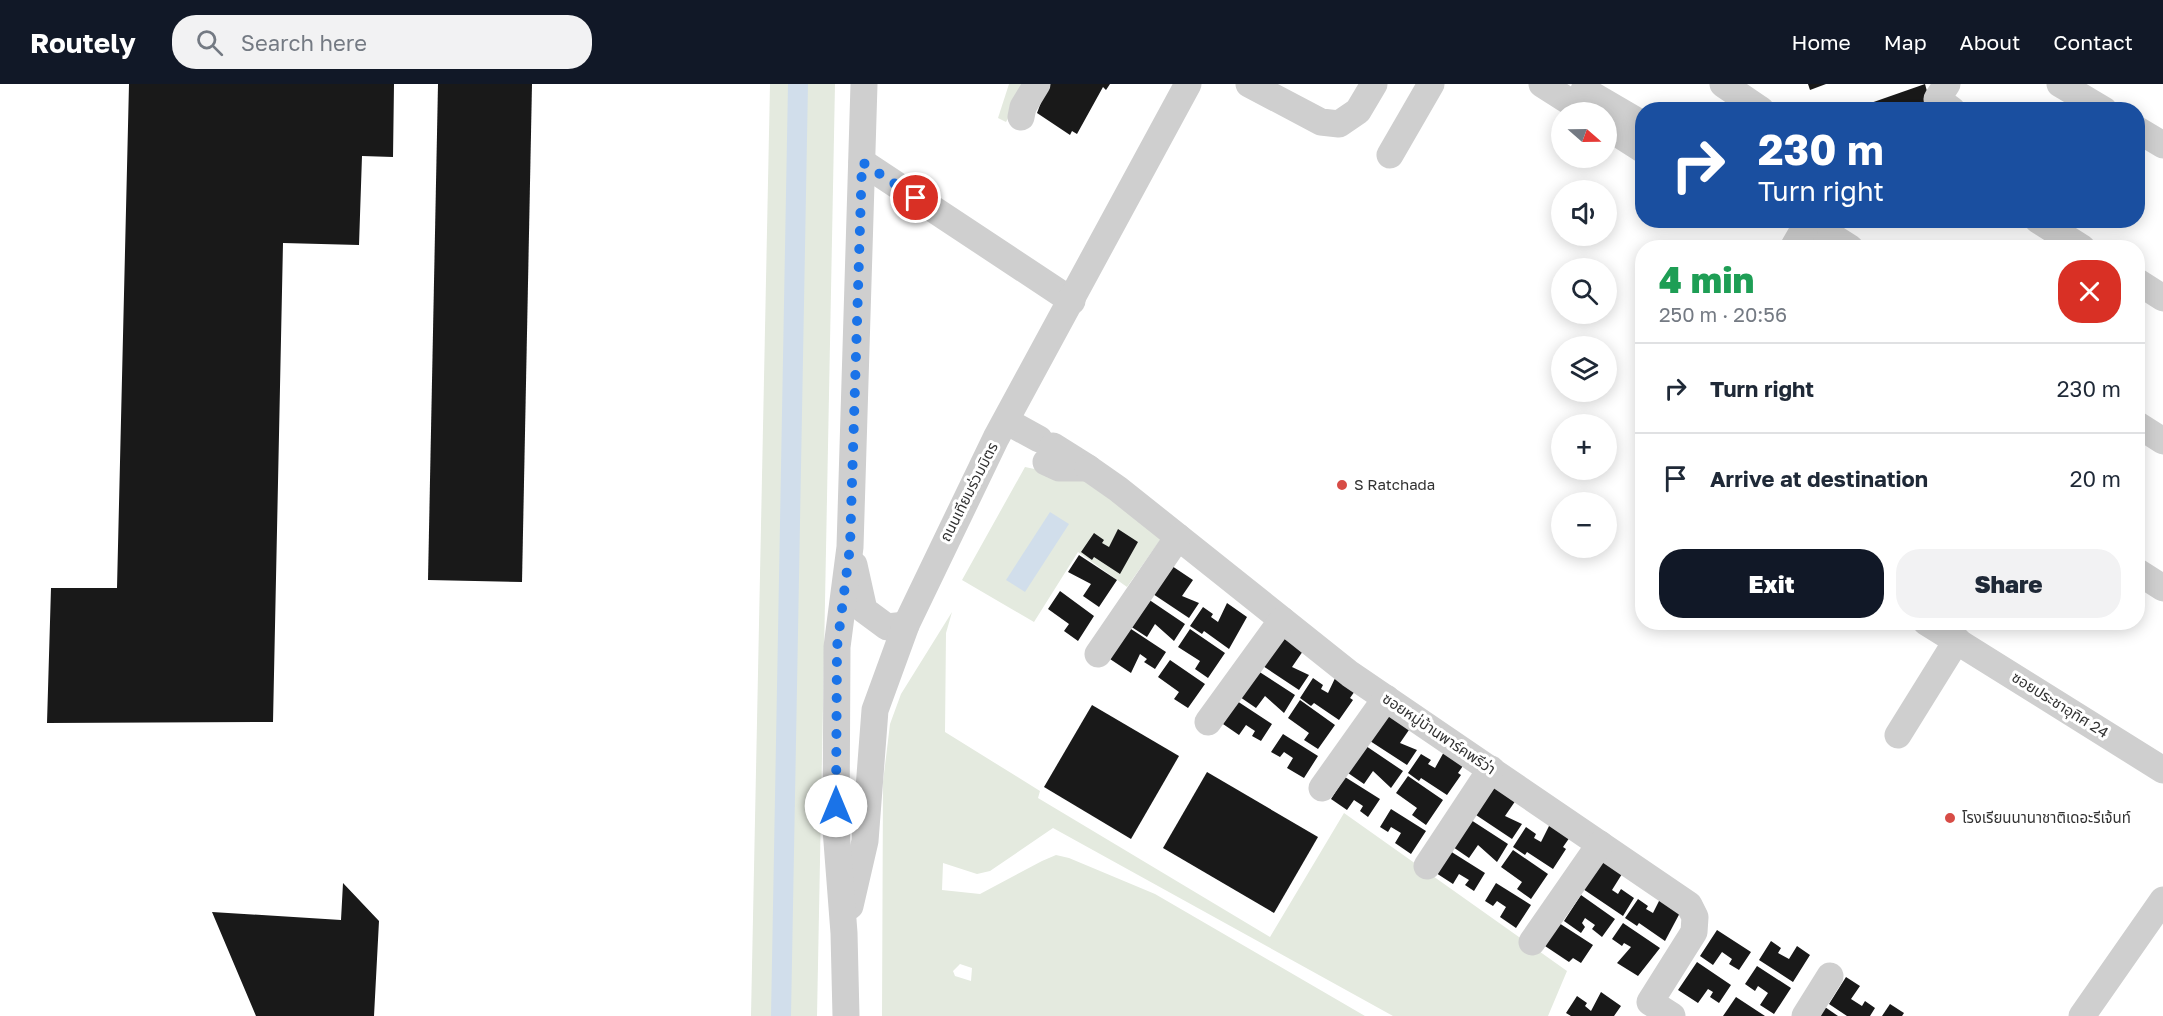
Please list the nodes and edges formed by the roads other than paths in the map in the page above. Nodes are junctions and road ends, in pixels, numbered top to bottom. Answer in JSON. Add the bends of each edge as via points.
{"nodes":[{"id":1,"x":864,"y":84,"type":"edge"},
{"id":2,"x":1037,"y":84,"type":"edge"},
{"id":3,"x":1188,"y":84,"type":"edge"},
{"id":4,"x":1249,"y":84,"type":"edge"},
{"id":5,"x":1374,"y":84,"type":"edge"},
{"id":6,"x":1431,"y":84,"type":"edge"},
{"id":7,"x":1542,"y":84,"type":"edge"},
{"id":8,"x":1723,"y":84,"type":"edge"},
{"id":9,"x":1947,"y":84,"type":"edge"},
{"id":10,"x":2060,"y":84,"type":"edge"},
{"id":11,"x":1585,"y":101,"type":"edge"},
{"id":12,"x":1749,"y":102,"type":"edge"},
{"id":13,"x":1941,"y":102,"type":"edge"},
{"id":14,"x":2090,"y":102,"type":"edge"},
{"id":15,"x":1021,"y":117,"type":"dead end"},
{"id":16,"x":1635,"y":121,"type":"edge"},
{"id":17,"x":1617,"y":133,"type":"edge"},
{"id":18,"x":2145,"y":134,"type":"edge"},
{"id":19,"x":1635,"y":145,"type":"edge"},
{"id":20,"x":2163,"y":145,"type":"edge"},
{"id":21,"x":1390,"y":154,"type":"dead end"},
{"id":22,"x":862,"y":162,"type":"junction"},
{"id":23,"x":1818,"y":228,"type":"edge"},
{"id":24,"x":2051,"y":228,"type":"edge"},
{"id":25,"x":1837,"y":240,"type":"edge"},
{"id":26,"x":2069,"y":240,"type":"edge"},
{"id":27,"x":2145,"y":286,"type":"edge"},
{"id":28,"x":2163,"y":298,"type":"edge"},
{"id":29,"x":1072,"y":301,"type":"junction"},
{"id":30,"x":2145,"y":429,"type":"edge"},
{"id":31,"x":1001,"y":430,"type":"junction"},
{"id":32,"x":2163,"y":441,"type":"edge"},
{"id":33,"x":1178,"y":537,"type":"junction"},
{"id":34,"x":850,"y":547,"type":"junction"},
{"id":35,"x":2145,"y":576,"type":"edge"},
{"id":36,"x":2163,"y":588,"type":"edge"},
{"id":37,"x":1281,"y":620,"type":"junction"},
{"id":38,"x":906,"y":625,"type":"junction"},
{"id":39,"x":1940,"y":630,"type":"edge"},
{"id":40,"x":1957,"y":640,"type":"junction"},
{"id":41,"x":1098,"y":654,"type":"dead end"},
{"id":42,"x":1386,"y":698,"type":"junction"},
{"id":43,"x":1208,"y":722,"type":"dead end"},
{"id":44,"x":1898,"y":735,"type":"dead end"},
{"id":45,"x":1491,"y":769,"type":"junction"},
{"id":46,"x":2163,"y":770,"type":"edge"},
{"id":47,"x":1322,"y":788,"type":"dead end"},
{"id":48,"x":1600,"y":844,"type":"junction"},
{"id":49,"x":1427,"y":866,"type":"dead end"},
{"id":50,"x":2163,"y":900,"type":"edge"},
{"id":51,"x":844,"y":933,"type":"junction"},
{"id":52,"x":1532,"y":942,"type":"dead end"},
{"id":53,"x":1830,"y":976,"type":"dead end"},
{"id":54,"x":1655,"y":1011,"type":"edge"},
{"id":55,"x":846,"y":1016,"type":"edge"},
{"id":56,"x":1805,"y":1016,"type":"edge"},
{"id":57,"x":2082,"y":1016,"type":"edge"}],
"edges":[{"from":1,"to":22,"type":"street","name":"ถนนเทียมร่วมมิตร"},
{"from":2,"to":15,"type":"street"},
{"from":3,"to":29,"type":"street","name":"ถนนเทียมร่วมมิตร"},
{"from":4,"to":5,"type":"street","via":[[1320,122],[1339,124],[1358,111]]},
{"from":6,"to":21,"type":"street"},
{"from":7,"to":11,"type":"street"},
{"from":8,"to":12,"type":"street"},
{"from":9,"to":13,"type":"street","via":[[1937,99]]},
{"from":10,"to":14,"type":"street"},
{"from":11,"to":16,"type":"street"},
{"from":17,"to":19,"type":"street"},
{"from":18,"to":20,"type":"street"},
{"from":22,"to":29,"type":"street"},
{"from":22,"to":34,"type":"street","name":"ถนนเทียมร่วมมิตร"},
{"from":23,"to":25,"type":"street"},
{"from":24,"to":26,"type":"street"},
{"from":27,"to":28,"type":"street"},
{"from":29,"to":31,"type":"street","name":"ถนนเทียมร่วมมิตร"},
{"from":30,"to":32,"type":"street"},
{"from":31,"to":33,"type":"street","name":"ซอยหมู่บ้านพาร์คพรีว่า","via":[[1088,468]]},
{"from":31,"to":38,"type":"street","name":"ถนนเทียมร่วมมิตร"},
{"from":33,"to":37,"type":"street","name":"ซอยหมู่บ้านพาร์คพรีว่า"},
{"from":33,"to":41,"type":"street"},
{"from":34,"to":38,"type":"street","via":[[864,610],[887,627]]},
{"from":34,"to":51,"type":"street","name":"ถนนเทียมร่วมมิตร","via":[[837,647],[836,829]]},
{"from":35,"to":36,"type":"street"},
{"from":37,"to":42,"type":"street","name":"ซอยหมู่บ้านพาร์คพรีว่า"},
{"from":37,"to":43,"type":"street"},
{"from":38,"to":51,"type":"street","name":"ถนนเทียมร่วมมิตร","via":[[875,710],[864,841]]},
{"from":39,"to":40,"type":"street","name":"ซอยประชาอุทิศ 24"},
{"from":40,"to":44,"type":"street"},
{"from":40,"to":46,"type":"street","name":"ซอยประชาอุทิศ 24"},
{"from":42,"to":45,"type":"street","name":"ซอยหมู่บ้านพาร์คพรีว่า"},
{"from":42,"to":47,"type":"street"},
{"from":45,"to":48,"type":"street","name":"ซอยหมู่บ้านพาร์คพรีว่า"},
{"from":45,"to":49,"type":"street"},
{"from":48,"to":52,"type":"street"},
{"from":48,"to":54,"type":"street","name":"ซอยหมู่บ้านพาร์คพรีว่า","via":[[1689,905],[1695,917],[1694,932]]},
{"from":50,"to":57,"type":"street"},
{"from":51,"to":55,"type":"street","name":"ถนนเทียมร่วมมิตร"},
{"from":53,"to":56,"type":"street"}]}
